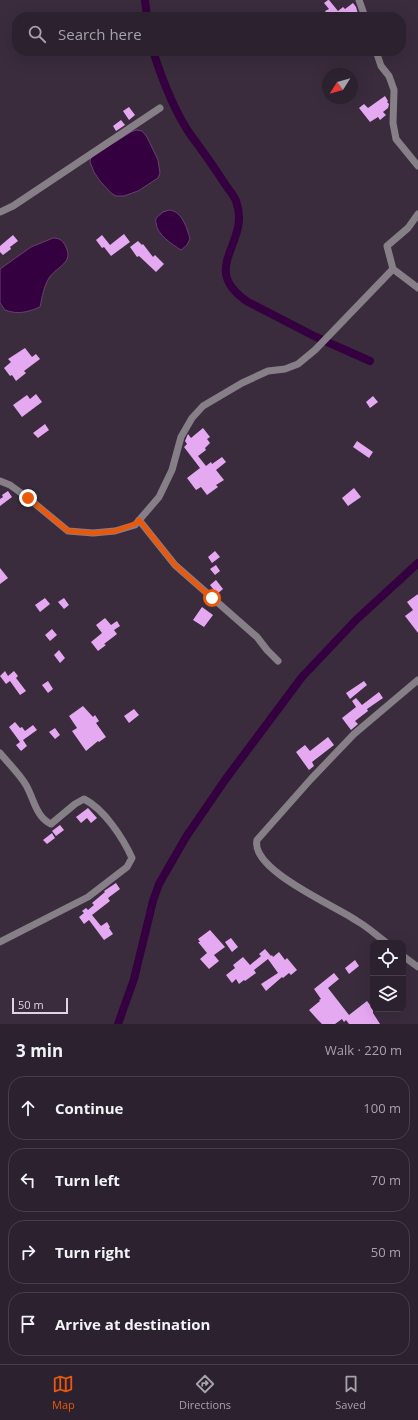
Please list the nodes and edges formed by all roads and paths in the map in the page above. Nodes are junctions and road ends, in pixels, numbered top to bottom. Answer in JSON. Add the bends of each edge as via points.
{"nodes":[{"id":1,"x":359,"y":0,"type":"edge"},
{"id":2,"x":363,"y":12,"type":"edge"},
{"id":3,"x":378,"y":56,"type":"edge"},
{"id":4,"x":160,"y":108,"type":"dead end"},
{"id":5,"x":418,"y":166,"type":"edge"},
{"id":6,"x":0,"y":212,"type":"edge"},
{"id":7,"x":418,"y":214,"type":"edge"},
{"id":8,"x":393,"y":269,"type":"junction"},
{"id":9,"x":418,"y":288,"type":"edge"},
{"id":10,"x":0,"y":481,"type":"edge"},
{"id":11,"x":139,"y":520,"type":"junction"},
{"id":12,"x":278,"y":661,"type":"dead end"},
{"id":13,"x":418,"y":680,"type":"edge"},
{"id":14,"x":0,"y":753,"type":"edge"},
{"id":15,"x":383,"y":940,"type":"edge"},
{"id":16,"x":0,"y":942,"type":"edge"},
{"id":17,"x":406,"y":958,"type":"edge"},
{"id":18,"x":418,"y":967,"type":"edge"}],
"edges":[{"from":1,"to":2,"type":"street"},
{"from":3,"to":5,"type":"street","via":[[394,90],[393,123],[396,139]]},
{"from":4,"to":6,"type":"street","via":[[13,206]]},
{"from":7,"to":8,"type":"street","via":[[408,228],[387,246]]},
{"from":8,"to":9,"type":"street"},
{"from":8,"to":11,"type":"street","via":[[315,350],[298,364],[268,371],[203,406],[180,437],[172,470],[159,497]]},
{"from":10,"to":11,"type":"street","via":[[28,498],[68,531],[115,531]]},
{"from":11,"to":12,"type":"street","via":[[175,565],[257,637]]},
{"from":13,"to":15,"type":"street","via":[[354,734],[291,801],[257,840],[256,846],[258,854],[281,877],[358,921]]},
{"from":14,"to":16,"type":"street","via":[[26,784],[44,821],[50,824],[84,799],[101,812],[119,835],[132,858],[127,868],[88,897]]},
{"from":17,"to":18,"type":"street"}]}
